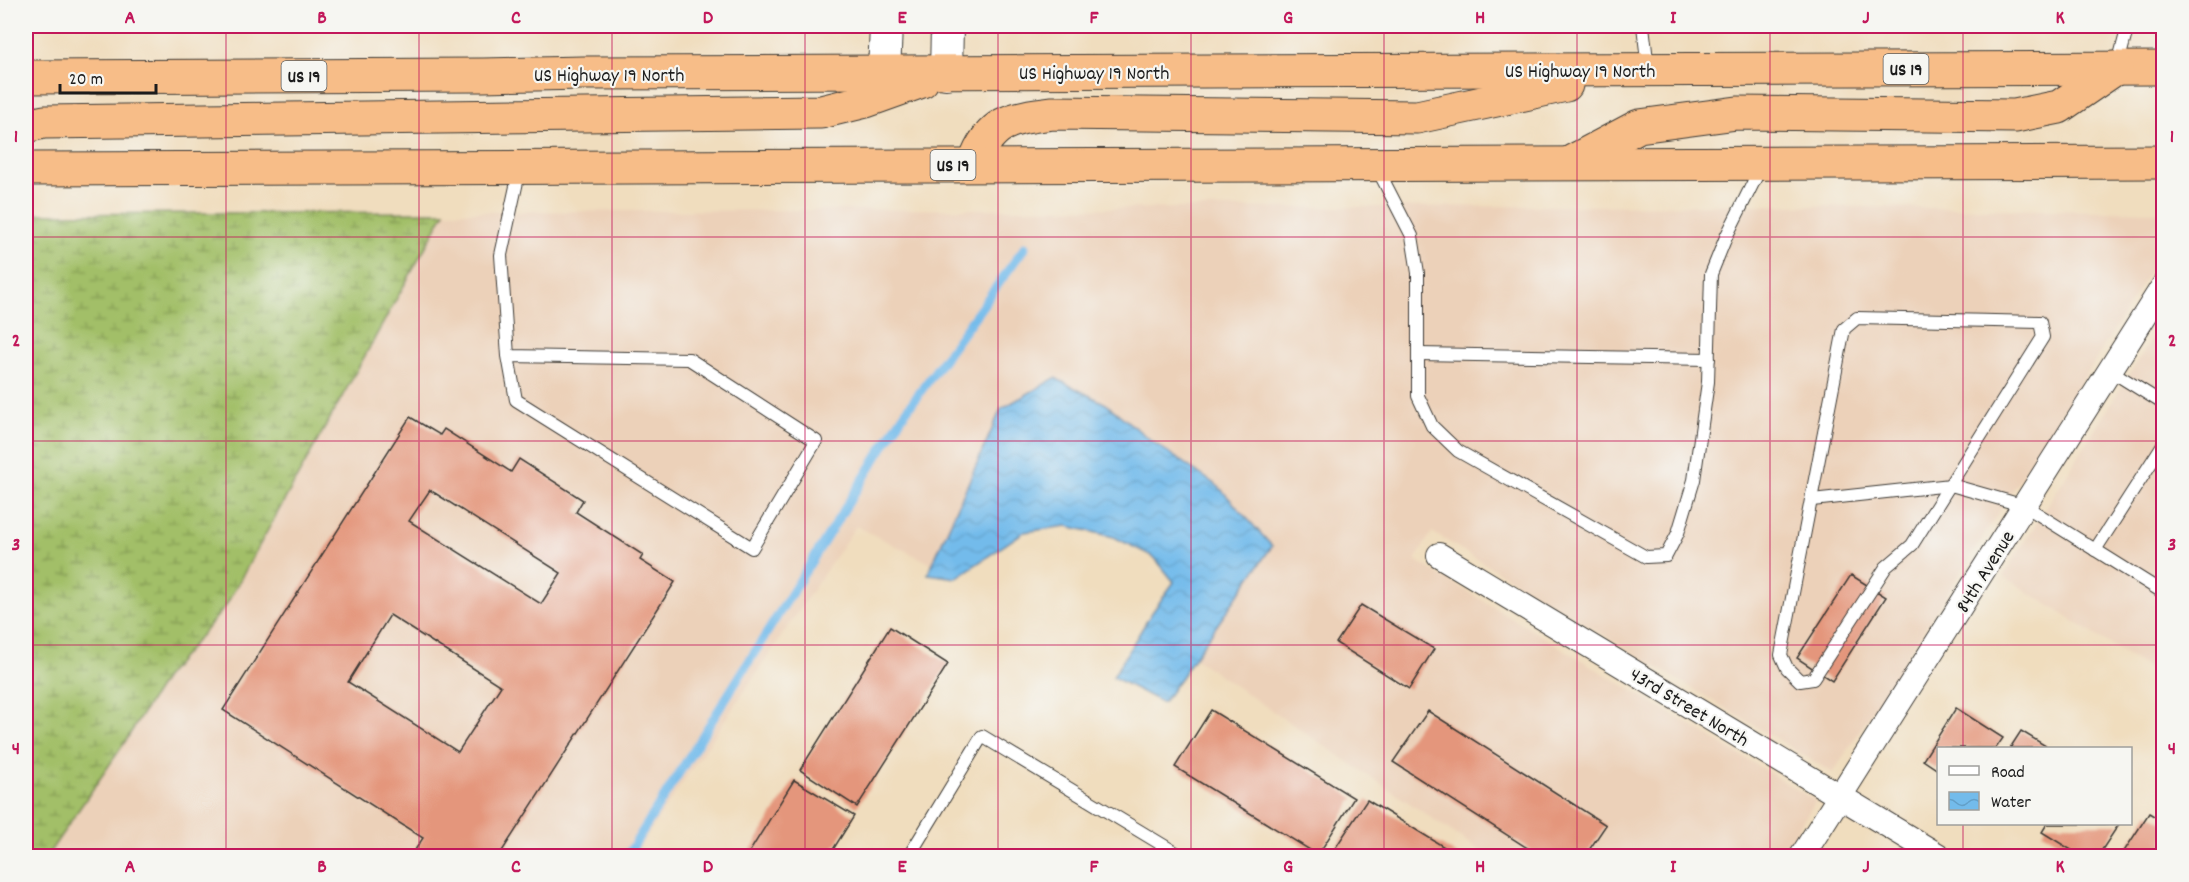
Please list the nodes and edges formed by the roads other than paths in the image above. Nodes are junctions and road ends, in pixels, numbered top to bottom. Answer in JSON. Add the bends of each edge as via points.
{"nodes":[{"id":1,"x":886,"y":26,"type":"edge"},
{"id":2,"x":947,"y":26,"type":"edge"},
{"id":3,"x":1643,"y":26,"type":"edge"},
{"id":4,"x":2128,"y":26,"type":"edge"},
{"id":5,"x":2116,"y":68,"type":"junction"},
{"id":6,"x":2163,"y":68,"type":"edge"},
{"id":7,"x":1640,"y":70,"type":"junction"},
{"id":8,"x":884,"y":73,"type":"junction"},
{"id":9,"x":946,"y":73,"type":"junction"},
{"id":10,"x":26,"y":77,"type":"edge"},
{"id":11,"x":26,"y":126,"type":"edge"},
{"id":12,"x":2163,"y":162,"type":"edge"},
{"id":13,"x":1764,"y":163,"type":"junction"},
{"id":14,"x":1375,"y":164,"type":"junction"},
{"id":15,"x":1569,"y":164,"type":"junction"},
{"id":16,"x":974,"y":165,"type":"junction"},
{"id":17,"x":520,"y":167,"type":"junction"},
{"id":18,"x":26,"y":169,"type":"edge"},
{"id":19,"x":2163,"y":285,"type":"edge"},
{"id":20,"x":1418,"y":354,"type":"junction"},
{"id":21,"x":508,"y":356,"type":"junction"},
{"id":22,"x":1708,"y":359,"type":"junction"},
{"id":23,"x":2110,"y":371,"type":"junction"},
{"id":24,"x":2163,"y":404,"type":"edge"},
{"id":25,"x":2163,"y":443,"type":"edge"},
{"id":26,"x":1951,"y":485,"type":"junction"},
{"id":27,"x":1812,"y":500,"type":"junction"},
{"id":28,"x":2025,"y":506,"type":"junction"},
{"id":29,"x":2095,"y":550,"type":"junction"},
{"id":30,"x":1439,"y":555,"type":"dead end"},
{"id":31,"x":2163,"y":593,"type":"edge"},
{"id":32,"x":1841,"y":796,"type":"junction"},
{"id":33,"x":909,"y":856,"type":"edge"},
{"id":34,"x":1181,"y":856,"type":"edge"},
{"id":35,"x":1802,"y":856,"type":"edge"},
{"id":36,"x":1939,"y":856,"type":"edge"}],
"edges":[{"from":1,"to":8,"type":"street"},
{"from":2,"to":9,"type":"street"},
{"from":3,"to":7,"type":"lane"},
{"from":4,"to":5,"type":"lane"},
{"from":5,"to":6,"type":"highway","name":"US Highway 19 North","number":"US 19"},
{"from":5,"to":7,"type":"highway","name":"US Highway 19 North","number":"US 19"},
{"from":5,"to":15,"type":"highway","via":[[2059,107],[2015,116],[1737,114],[1638,126]]},
{"from":7,"to":9,"type":"highway","name":"US Highway 19 North","number":"US 19"},
{"from":7,"to":16,"type":"highway","via":[[1417,117],[1053,113],[1016,117],[988,136]]},
{"from":8,"to":9,"type":"highway","name":"US Highway 19 North","number":"US 19"},
{"from":8,"to":10,"type":"highway","name":"US Highway 19 North","number":"US 19"},
{"from":9,"to":11,"type":"highway","via":[[821,112],[44,122]]},
{"from":12,"to":13,"type":"highway","number":"US 19"},
{"from":13,"to":15,"type":"highway","number":"US 19"},
{"from":13,"to":22,"type":"lane","via":[[1711,274]]},
{"from":14,"to":15,"type":"highway","number":"US 19"},
{"from":14,"to":16,"type":"highway","number":"US 19"},
{"from":14,"to":20,"type":"lane","via":[[1412,236],[1418,273]]},
{"from":16,"to":17,"type":"highway","number":"US 19"},
{"from":17,"to":18,"type":"highway","number":"US 19"},
{"from":17,"to":21,"type":"lane","via":[[501,255]]},
{"from":19,"to":23,"type":"street","name":"84th Avenue"},
{"from":20,"to":22,"type":"lane"},
{"from":20,"to":22,"type":"lane","via":[[1418,396],[1432,426],[1458,452],[1646,557],[1666,556],[1678,533],[1694,480]]},
{"from":21,"to":21,"type":"lane","via":[[689,359],[816,441],[752,548],[516,400]]},
{"from":23,"to":24,"type":"lane"},
{"from":23,"to":28,"type":"street","name":"84th Avenue"},
{"from":25,"to":29,"type":"lane"},
{"from":26,"to":27,"type":"lane"},
{"from":26,"to":27,"type":"lane","via":[[1912,545],[1886,567],[1813,679],[1800,681],[1781,655]]},
{"from":26,"to":27,"type":"lane","via":[[2043,337],[2040,322],[1857,318],[1844,329]]},
{"from":26,"to":28,"type":"lane"},
{"from":28,"to":29,"type":"lane"},
{"from":28,"to":32,"type":"street","name":"84th Avenue"},
{"from":29,"to":31,"type":"lane"},
{"from":30,"to":32,"type":"street","name":"43rd Street North"},
{"from":32,"to":35,"type":"street","name":"84th Avenue"},
{"from":32,"to":36,"type":"street","name":"43rd Street North"},
{"from":33,"to":34,"type":"lane","via":[[982,736]]}]}
